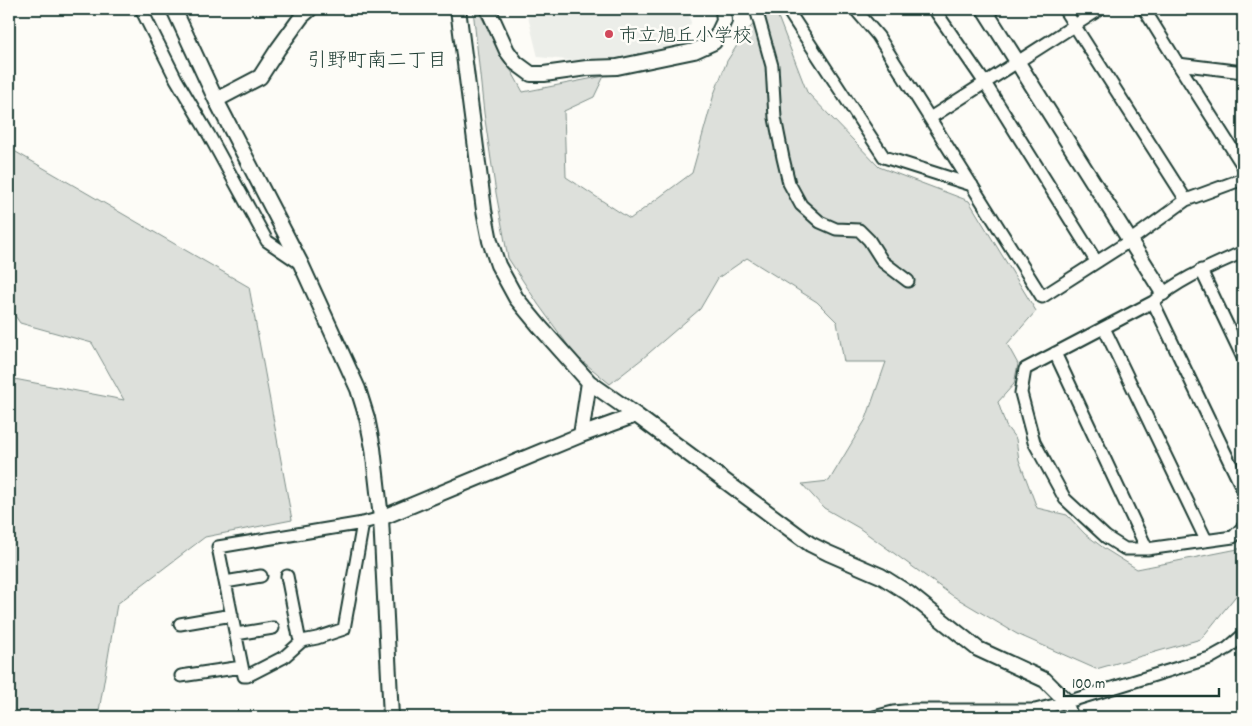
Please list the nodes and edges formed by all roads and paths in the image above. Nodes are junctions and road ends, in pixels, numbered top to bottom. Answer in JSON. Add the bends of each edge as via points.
{"nodes":[{"id":1,"x":142,"y":9,"type":"edge"},
{"id":2,"x":174,"y":9,"type":"edge"},
{"id":3,"x":310,"y":9,"type":"edge"},
{"id":4,"x":458,"y":9,"type":"edge"},
{"id":5,"x":488,"y":9,"type":"edge"},
{"id":6,"x":723,"y":9,"type":"edge"},
{"id":7,"x":756,"y":9,"type":"edge"},
{"id":8,"x":787,"y":9,"type":"edge"},
{"id":9,"x":855,"y":9,"type":"edge"},
{"id":10,"x":934,"y":9,"type":"edge"},
{"id":11,"x":984,"y":9,"type":"edge"},
{"id":12,"x":1064,"y":9,"type":"edge"},
{"id":13,"x":1100,"y":9,"type":"edge"},
{"id":14,"x":1144,"y":9,"type":"edge"},
{"id":15,"x":1075,"y":25,"type":"junction"},
{"id":16,"x":1018,"y":62,"type":"junction"},
{"id":17,"x":1178,"y":64,"type":"junction"},
{"id":18,"x":1243,"y":72,"type":"edge"},
{"id":19,"x":985,"y":83,"type":"junction"},
{"id":20,"x":216,"y":100,"type":"junction"},
{"id":21,"x":930,"y":118,"type":"junction"},
{"id":22,"x":1243,"y":166,"type":"edge"},
{"id":23,"x":1243,"y":179,"type":"edge"},
{"id":24,"x":972,"y":185,"type":"junction"},
{"id":25,"x":1186,"y":200,"type":"junction"},
{"id":26,"x":1131,"y":240,"type":"junction"},
{"id":27,"x":1243,"y":252,"type":"edge"},
{"id":28,"x":1096,"y":262,"type":"junction"},
{"id":29,"x":301,"y":264,"type":"junction"},
{"id":30,"x":1201,"y":270,"type":"junction"},
{"id":31,"x":908,"y":281,"type":"dead end"},
{"id":32,"x":1158,"y":297,"type":"junction"},
{"id":33,"x":1104,"y":328,"type":"junction"},
{"id":34,"x":1055,"y":353,"type":"junction"},
{"id":35,"x":1243,"y":358,"type":"edge"},
{"id":36,"x":589,"y":382,"type":"junction"},
{"id":37,"x":636,"y":414,"type":"junction"},
{"id":38,"x":581,"y":435,"type":"junction"},
{"id":39,"x":1243,"y":490,"type":"edge"},
{"id":40,"x":381,"y":518,"type":"junction"},
{"id":41,"x":363,"y":524,"type":"junction"},
{"id":42,"x":1243,"y":526,"type":"edge"},
{"id":43,"x":1206,"y":540,"type":"junction"},
{"id":44,"x":1147,"y":549,"type":"junction"},
{"id":45,"x":261,"y":576,"type":"dead end"},
{"id":46,"x":287,"y":576,"type":"dead end"},
{"id":47,"x":225,"y":582,"type":"junction"},
{"id":48,"x":232,"y":615,"type":"junction"},
{"id":49,"x":180,"y":624,"type":"dead end"},
{"id":50,"x":274,"y":628,"type":"dead end"},
{"id":51,"x":236,"y":634,"type":"junction"},
{"id":52,"x":1243,"y":635,"type":"edge"},
{"id":53,"x":302,"y":641,"type":"junction"},
{"id":54,"x":242,"y":668,"type":"junction"},
{"id":55,"x":181,"y":676,"type":"dead end"},
{"id":56,"x":1067,"y":702,"type":"junction"},
{"id":57,"x":910,"y":714,"type":"edge"},
{"id":58,"x":391,"y":717,"type":"edge"},
{"id":59,"x":874,"y":717,"type":"edge"},
{"id":60,"x":1072,"y":717,"type":"edge"}],
"edges":[{"from":1,"to":29,"type":"street","via":[[176,78],[267,241]]},
{"from":2,"to":20,"type":"street"},
{"from":3,"to":20,"type":"street","via":[[260,77]]},
{"from":4,"to":36,"type":"street","via":[[484,210],[498,264],[516,298]]},
{"from":5,"to":6,"type":"street","via":[[507,52],[531,74],[617,67],[694,51],[714,42],[724,21]]},
{"from":7,"to":31,"type":"street","via":[[772,66],[782,158],[788,183],[800,205],[820,222],[836,230],[859,230],[883,262]]},
{"from":8,"to":24,"type":"street","via":[[884,157]]},
{"from":9,"to":21,"type":"street","via":[[878,36]]},
{"from":10,"to":19,"type":"street"},
{"from":11,"to":16,"type":"street"},
{"from":12,"to":15,"type":"street"},
{"from":13,"to":15,"type":"street"},
{"from":14,"to":17,"type":"street"},
{"from":15,"to":16,"type":"street"},
{"from":15,"to":25,"type":"street"},
{"from":16,"to":19,"type":"street"},
{"from":16,"to":26,"type":"street"},
{"from":17,"to":18,"type":"street"},
{"from":17,"to":22,"type":"street"},
{"from":19,"to":21,"type":"street"},
{"from":19,"to":28,"type":"street"},
{"from":20,"to":29,"type":"street"},
{"from":21,"to":24,"type":"street"},
{"from":23,"to":25,"type":"street"},
{"from":24,"to":28,"type":"street","via":[[1042,297]]},
{"from":25,"to":26,"type":"street"},
{"from":26,"to":28,"type":"street"},
{"from":26,"to":32,"type":"street"},
{"from":27,"to":30,"type":"street"},
{"from":29,"to":40,"type":"street","via":[[368,418]]},
{"from":30,"to":32,"type":"street"},
{"from":30,"to":35,"type":"street"},
{"from":32,"to":33,"type":"street"},
{"from":32,"to":39,"type":"street"},
{"from":33,"to":34,"type":"street"},
{"from":33,"to":43,"type":"street"},
{"from":34,"to":44,"type":"street"},
{"from":34,"to":44,"type":"street","via":[[1026,369],[1021,393],[1034,442],[1065,499],[1125,550]]},
{"from":36,"to":37,"type":"street"},
{"from":36,"to":38,"type":"street"},
{"from":37,"to":38,"type":"street"},
{"from":37,"to":56,"type":"street","via":[[810,544],[894,584],[978,649],[1045,680]]},
{"from":38,"to":40,"type":"street"},
{"from":40,"to":41,"type":"street"},
{"from":40,"to":58,"type":"street"},
{"from":41,"to":47,"type":"street","via":[[218,547]]},
{"from":41,"to":53,"type":"street","via":[[344,629]]},
{"from":42,"to":43,"type":"street","via":[[1233,537]]},
{"from":43,"to":44,"type":"street"},
{"from":45,"to":47,"type":"street"},
{"from":46,"to":53,"type":"street"},
{"from":47,"to":48,"type":"street"},
{"from":48,"to":49,"type":"street"},
{"from":48,"to":51,"type":"street"},
{"from":50,"to":51,"type":"street"},
{"from":51,"to":54,"type":"street"},
{"from":52,"to":56,"type":"street","via":[[1210,658]]},
{"from":53,"to":54,"type":"street","via":[[284,657],[247,676],[244,676]]},
{"from":54,"to":55,"type":"street"},
{"from":56,"to":57,"type":"street","via":[[1035,710]]},
{"from":56,"to":60,"type":"street"},
{"from":57,"to":59,"type":"street","via":[[893,712]]}]}
